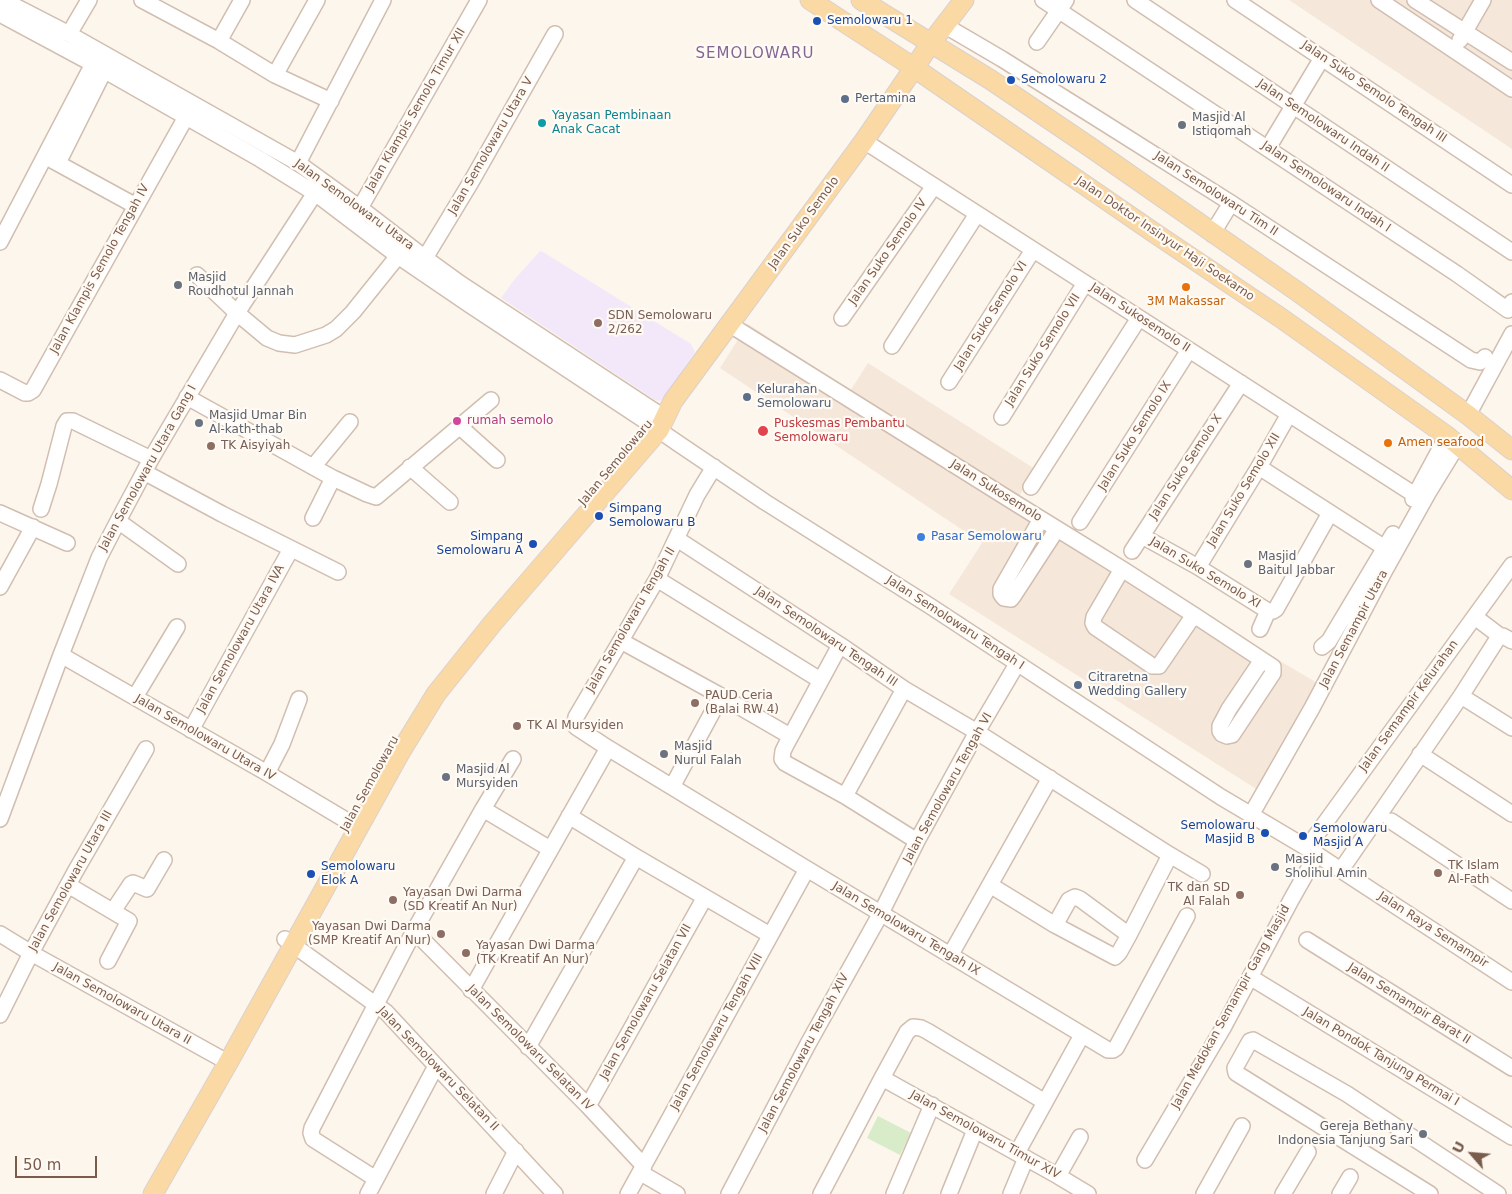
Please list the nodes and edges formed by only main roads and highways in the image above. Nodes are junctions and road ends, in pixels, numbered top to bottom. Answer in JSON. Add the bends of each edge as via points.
{"nodes":[{"id":1,"x":810,"y":0,"type":"edge"},
{"id":2,"x":861,"y":0,"type":"edge"},
{"id":3,"x":964,"y":0,"type":"edge"},
{"id":4,"x":931,"y":42,"type":"junction"},
{"id":5,"x":913,"y":67,"type":"junction"},
{"id":6,"x":1260,"y":266,"type":"junction"},
{"id":7,"x":1298,"y":292,"type":"junction"},
{"id":8,"x":1244,"y":294,"type":"junction"},
{"id":9,"x":1281,"y":318,"type":"junction"},
{"id":10,"x":658,"y":421,"type":"joint"},
{"id":11,"x":1512,"y":450,"type":"edge"},
{"id":12,"x":1512,"y":490,"type":"edge"},
{"id":13,"x":432,"y":691,"type":"junction"},
{"id":14,"x":289,"y":942,"type":"junction"},
{"id":15,"x":154,"y":1184,"type":"edge"},
{"id":16,"x":139,"y":1194,"type":"edge"}],
"edges":[{"from":1,"to":5,"type":"main road","name":"Jalan Doktor Insinyur Haji Soekarno"},
{"from":2,"to":4,"type":"main road"},
{"from":3,"to":4,"type":"main road"},
{"from":4,"to":5,"type":"main road","name":"Jalan Suko Semolo"},
{"from":4,"to":6,"type":"main road","via":[[1081,141]]},
{"from":5,"to":8,"type":"main road","name":"Jalan Doktor Insinyur Haji Soekarno"},
{"from":5,"to":10,"type":"main road","name":"Jalan Suko Semolo","via":[[864,142]]},
{"from":6,"to":7,"type":"main road"},
{"from":6,"to":8,"type":"main road","via":[[1258,283]]},
{"from":7,"to":9,"type":"main road","via":[[1282,300]]},
{"from":7,"to":11,"type":"main road"},
{"from":8,"to":9,"type":"main road","name":"Jalan Doktor Insinyur Haji Soekarno"},
{"from":9,"to":12,"type":"main road","name":"Jalan Doktor Insinyur Haji Soekarno","via":[[1452,440]]},
{"from":10,"to":13,"type":"main road","name":"Jalan Semolowaru","via":[[492,624]]},
{"from":13,"to":14,"type":"main road","name":"Jalan Semolowaru","via":[[401,751]]},
{"from":13,"to":14,"type":"main road","name":"Jalan Semolowaru","via":[[393,741]]},
{"from":14,"to":15,"type":"main road","name":"Jalan Semolowaru","via":[[220,1058]]},
{"from":14,"to":15,"type":"main road","name":"Jalan Semolowaru","via":[[198,1116]]},
{"from":15,"to":16,"type":"main road","name":"Jalan Semolowaru"}]}
